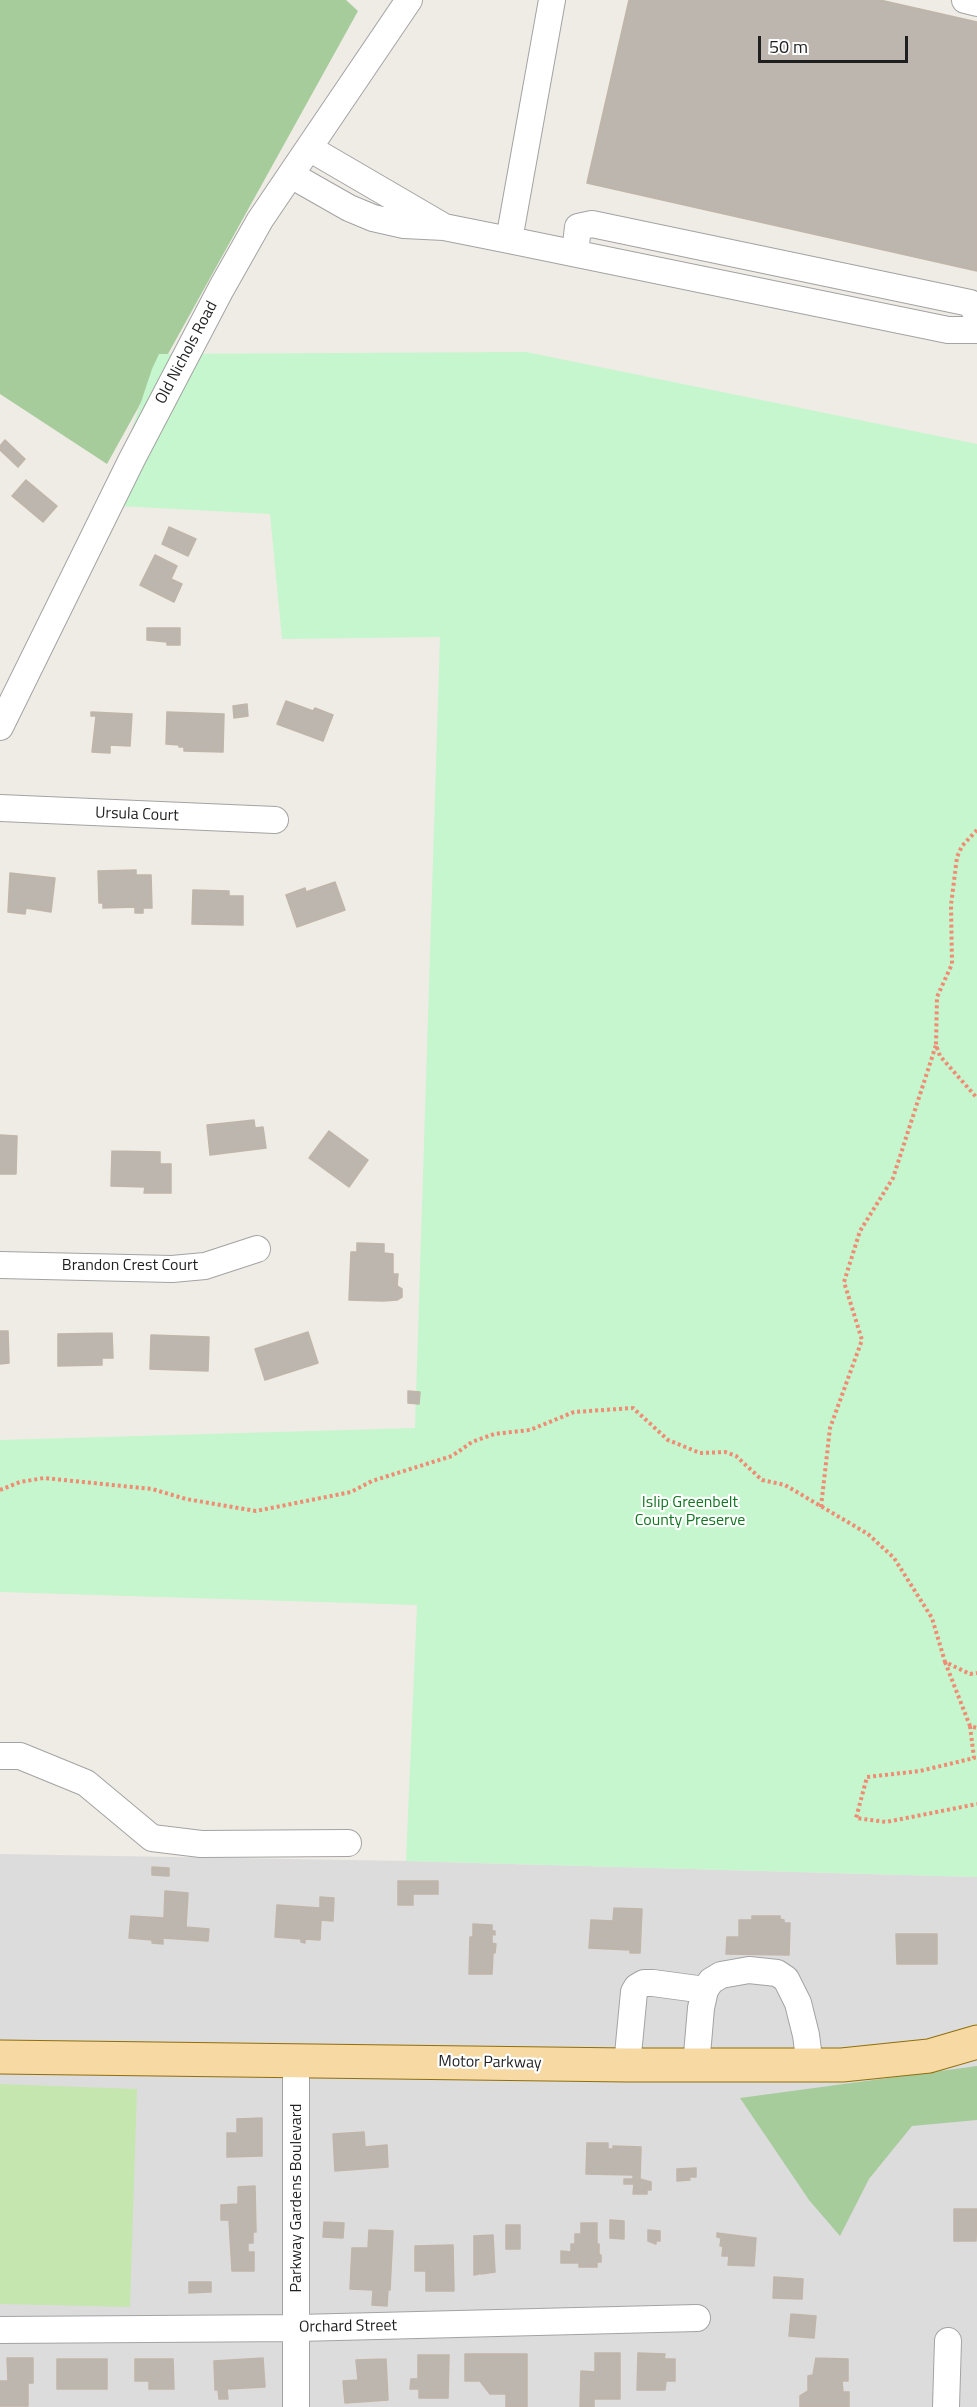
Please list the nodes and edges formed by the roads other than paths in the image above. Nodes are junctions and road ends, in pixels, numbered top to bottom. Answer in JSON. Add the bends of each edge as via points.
{"nodes":[{"id":1,"x":409,"y":0,"type":"edge"},
{"id":2,"x":552,"y":0,"type":"edge"},
{"id":3,"x":965,"y":0,"type":"edge"},
{"id":4,"x":977,"y":3,"type":"edge"},
{"id":5,"x":309,"y":148,"type":"junction"},
{"id":6,"x":291,"y":175,"type":"junction"},
{"id":7,"x":444,"y":227,"type":"junction"},
{"id":8,"x":509,"y":240,"type":"junction"},
{"id":9,"x":575,"y":254,"type":"junction"},
{"id":10,"x":977,"y":314,"type":"edge"},
{"id":11,"x":977,"y":330,"type":"edge"},
{"id":12,"x":8,"y":688,"type":"edge"},
{"id":13,"x":0,"y":727,"type":"edge"},
{"id":14,"x":0,"y":808,"type":"edge"},
{"id":15,"x":275,"y":820,"type":"dead end"},
{"id":16,"x":257,"y":1249,"type":"dead end"},
{"id":17,"x":0,"y":1265,"type":"edge"},
{"id":18,"x":0,"y":1756,"type":"edge"},
{"id":19,"x":348,"y":1843,"type":"dead end"},
{"id":20,"x":705,"y":1990,"type":"junction"},
{"id":21,"x":977,"y":2042,"type":"edge"},
{"id":22,"x":0,"y":2057,"type":"edge"},
{"id":23,"x":296,"y":2061,"type":"junction"},
{"id":24,"x":627,"y":2065,"type":"junction"},
{"id":25,"x":696,"y":2066,"type":"junction"},
{"id":26,"x":810,"y":2066,"type":"junction"},
{"id":27,"x":696,"y":2318,"type":"dead end"},
{"id":28,"x":298,"y":2328,"type":"junction"},
{"id":29,"x":0,"y":2330,"type":"edge"},
{"id":30,"x":948,"y":2341,"type":"dead end"},
{"id":31,"x":296,"y":2407,"type":"edge"},
{"id":32,"x":946,"y":2407,"type":"edge"}],
"edges":[{"from":1,"to":5,"type":"street","name":"Old Nichols Road"},
{"from":2,"to":8,"type":"street"},
{"from":3,"to":4,"type":"street"},
{"from":5,"to":6,"type":"street","name":"Old Nichols Road"},
{"from":5,"to":7,"type":"street"},
{"from":6,"to":7,"type":"street","via":[[373,218],[404,225]]},
{"from":6,"to":12,"type":"street","name":"Old Nichols Road","via":[[260,220],[193,340]]},
{"from":7,"to":8,"type":"street"},
{"from":8,"to":9,"type":"street"},
{"from":9,"to":10,"type":"street","via":[[578,226],[592,224],[970,303]]},
{"from":9,"to":11,"type":"street","via":[[948,330]]},
{"from":12,"to":13,"type":"street","name":"Old Nichols Road"},
{"from":14,"to":15,"type":"street","name":"Ursula Court"},
{"from":16,"to":17,"type":"street","name":"Brandon Crest Court","via":[[206,1266],[172,1269]]},
{"from":18,"to":19,"type":"street","via":[[20,1756],[86,1784],[152,1838],[201,1844]]},
{"from":20,"to":24,"type":"street","via":[[653,1983],[637,1987]]},
{"from":20,"to":25,"type":"street"},
{"from":20,"to":26,"type":"street","via":[[711,1981],[736,1970],[763,1970],[786,1979],[793,1989],[803,2025]]},
{"from":21,"to":26,"type":"main road","name":"Motor Parkway","via":[[929,2056]]},
{"from":22,"to":23,"type":"main road","name":"Motor Parkway"},
{"from":23,"to":24,"type":"main road","name":"Motor Parkway"},
{"from":23,"to":28,"type":"street","name":"Parkway Gardens Boulevard"},
{"from":24,"to":25,"type":"main road","name":"Motor Parkway"},
{"from":25,"to":26,"type":"main road","name":"Motor Parkway"},
{"from":27,"to":28,"type":"street","name":"Orchard Street"},
{"from":28,"to":29,"type":"street","name":"Orchard Street"},
{"from":28,"to":31,"type":"street","name":"Parkway Gardens Boulevard"},
{"from":30,"to":32,"type":"street"}]}
